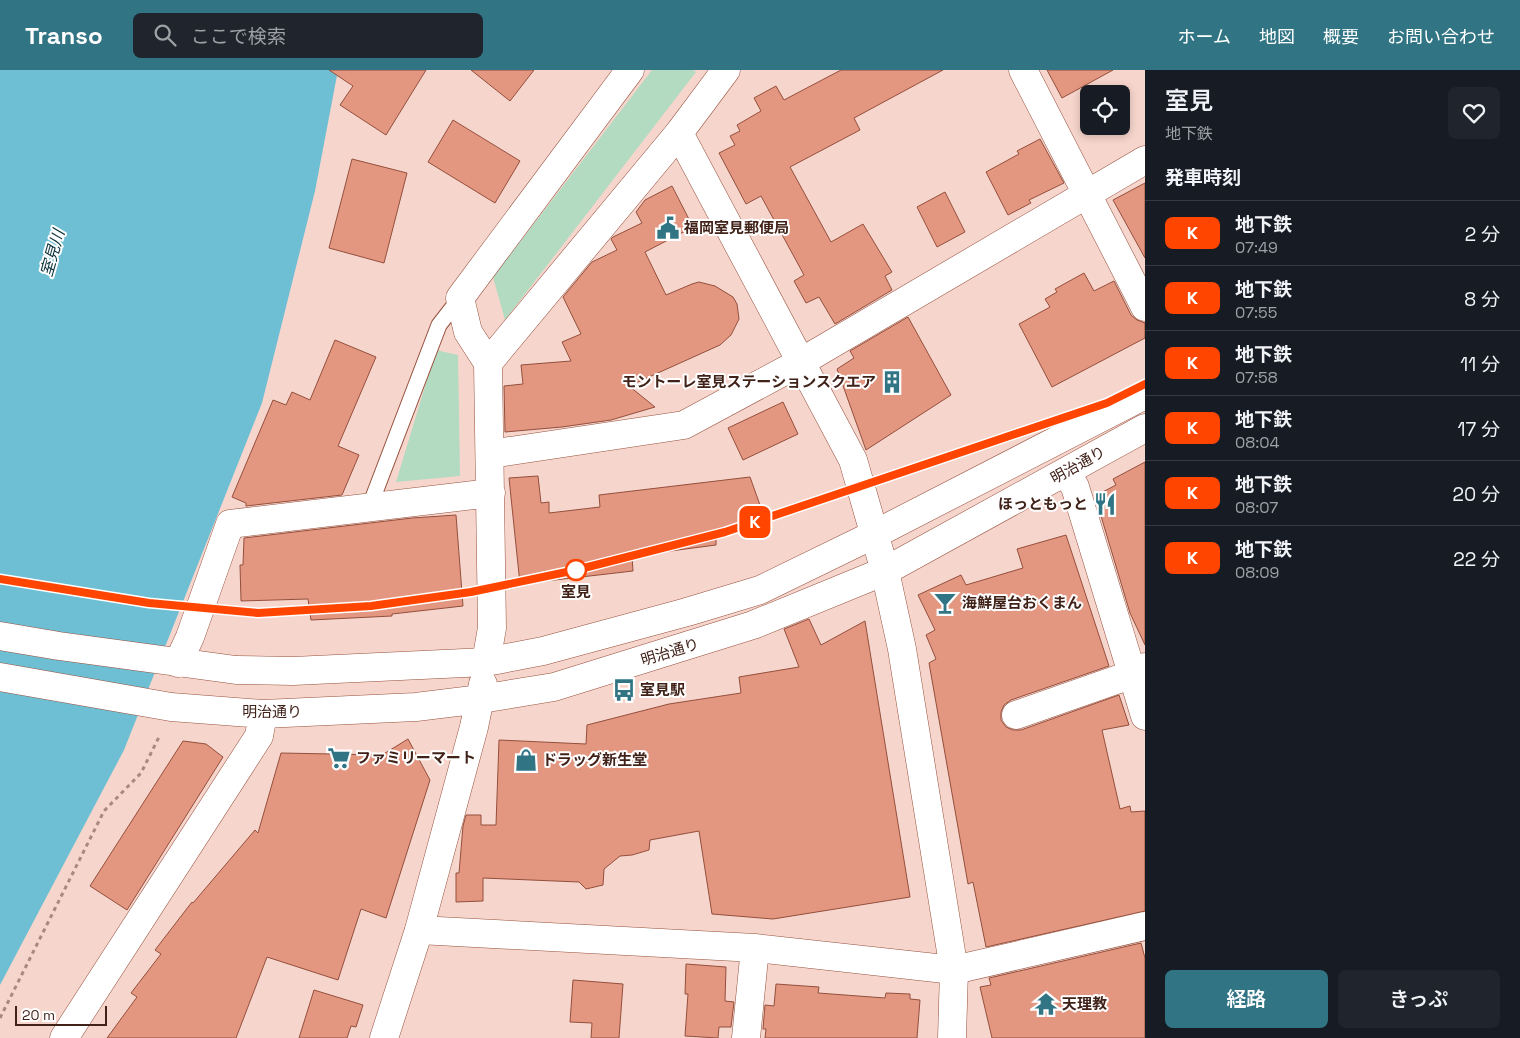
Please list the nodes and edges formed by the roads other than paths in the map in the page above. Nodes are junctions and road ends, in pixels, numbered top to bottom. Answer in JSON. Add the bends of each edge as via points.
{"nodes":[{"id":1,"x":630,"y":70,"type":"edge"},
{"id":2,"x":726,"y":70,"type":"edge"},
{"id":3,"x":1022,"y":70,"type":"edge"},
{"id":4,"x":679,"y":133,"type":"junction"},
{"id":5,"x":1145,"y":160,"type":"edge"},
{"id":6,"x":1087,"y":192,"type":"junction"},
{"id":7,"x":460,"y":298,"type":"junction"},
{"id":8,"x":1145,"y":307,"type":"edge"},
{"id":9,"x":801,"y":362,"type":"junction"},
{"id":10,"x":488,"y":363,"type":"junction"},
{"id":11,"x":1145,"y":395,"type":"edge"},
{"id":12,"x":1145,"y":428,"type":"edge"},
{"id":13,"x":490,"y":454,"type":"junction"},
{"id":14,"x":1066,"y":472,"type":"junction"},
{"id":15,"x":491,"y":493,"type":"junction"},
{"id":16,"x":369,"y":508,"type":"junction"},
{"id":17,"x":875,"y":534,"type":"junction"},
{"id":18,"x":885,"y":571,"type":"junction"},
{"id":19,"x":0,"y":636,"type":"edge"},
{"id":20,"x":486,"y":662,"type":"junction"},
{"id":21,"x":178,"y":663,"type":"junction"},
{"id":22,"x":1139,"y":671,"type":"edge"},
{"id":23,"x":0,"y":677,"type":"edge"},
{"id":24,"x":480,"y":699,"type":"junction"},
{"id":25,"x":263,"y":714,"type":"junction"},
{"id":26,"x":1016,"y":715,"type":"dead end"},
{"id":27,"x":1145,"y":716,"type":"edge"},
{"id":28,"x":1145,"y":926,"type":"edge"},
{"id":29,"x":418,"y":930,"type":"junction"},
{"id":30,"x":755,"y":948,"type":"junction"},
{"id":31,"x":954,"y":970,"type":"junction"},
{"id":32,"x":64,"y":1038,"type":"edge"},
{"id":33,"x":384,"y":1038,"type":"edge"},
{"id":34,"x":746,"y":1038,"type":"edge"},
{"id":35,"x":952,"y":1038,"type":"edge"}],
"edges":[{"from":1,"to":7,"type":"street"},
{"from":2,"to":4,"type":"street"},
{"from":3,"to":6,"type":"street"},
{"from":4,"to":9,"type":"street"},
{"from":4,"to":10,"type":"street"},
{"from":5,"to":6,"type":"street"},
{"from":6,"to":8,"type":"street"},
{"from":6,"to":9,"type":"street"},
{"from":7,"to":10,"type":"street","via":[[468,332]]},
{"from":7,"to":16,"type":"lane","via":[[439,325]]},
{"from":9,"to":13,"type":"street","via":[[684,425]]},
{"from":9,"to":17,"type":"street","via":[[852,460]]},
{"from":10,"to":13,"type":"street"},
{"from":11,"to":17,"type":"street","name":"明治通り"},
{"from":12,"to":14,"type":"street","name":"明治通り"},
{"from":13,"to":15,"type":"street"},
{"from":14,"to":18,"type":"street","name":"明治通り"},
{"from":14,"to":22,"type":"street","via":[[1075,487]]},
{"from":15,"to":16,"type":"street"},
{"from":15,"to":20,"type":"street","via":[[492,628]]},
{"from":16,"to":21,"type":"street","via":[[230,524]]},
{"from":17,"to":18,"type":"street"},
{"from":17,"to":20,"type":"street","name":"明治通り","via":[[760,590],[543,651]]},
{"from":18,"to":24,"type":"street","name":"明治通り","via":[[753,625],[670,652],[554,687]]},
{"from":18,"to":31,"type":"street","via":[[902,649]]},
{"from":19,"to":21,"type":"street","name":"明治通り"},
{"from":20,"to":21,"type":"street","name":"明治通り","via":[[293,671],[236,670]]},
{"from":20,"to":24,"type":"street"},
{"from":22,"to":26,"type":"street"},
{"from":22,"to":27,"type":"street"},
{"from":23,"to":25,"type":"street","name":"明治通り","via":[[171,707]]},
{"from":24,"to":25,"type":"street","name":"明治通り","via":[[416,707]]},
{"from":24,"to":29,"type":"street"},
{"from":25,"to":32,"type":"street","via":[[259,736]]},
{"from":28,"to":31,"type":"street"},
{"from":29,"to":30,"type":"street"},
{"from":29,"to":33,"type":"street"},
{"from":30,"to":31,"type":"street"},
{"from":30,"to":34,"type":"street"},
{"from":31,"to":35,"type":"street"}]}
